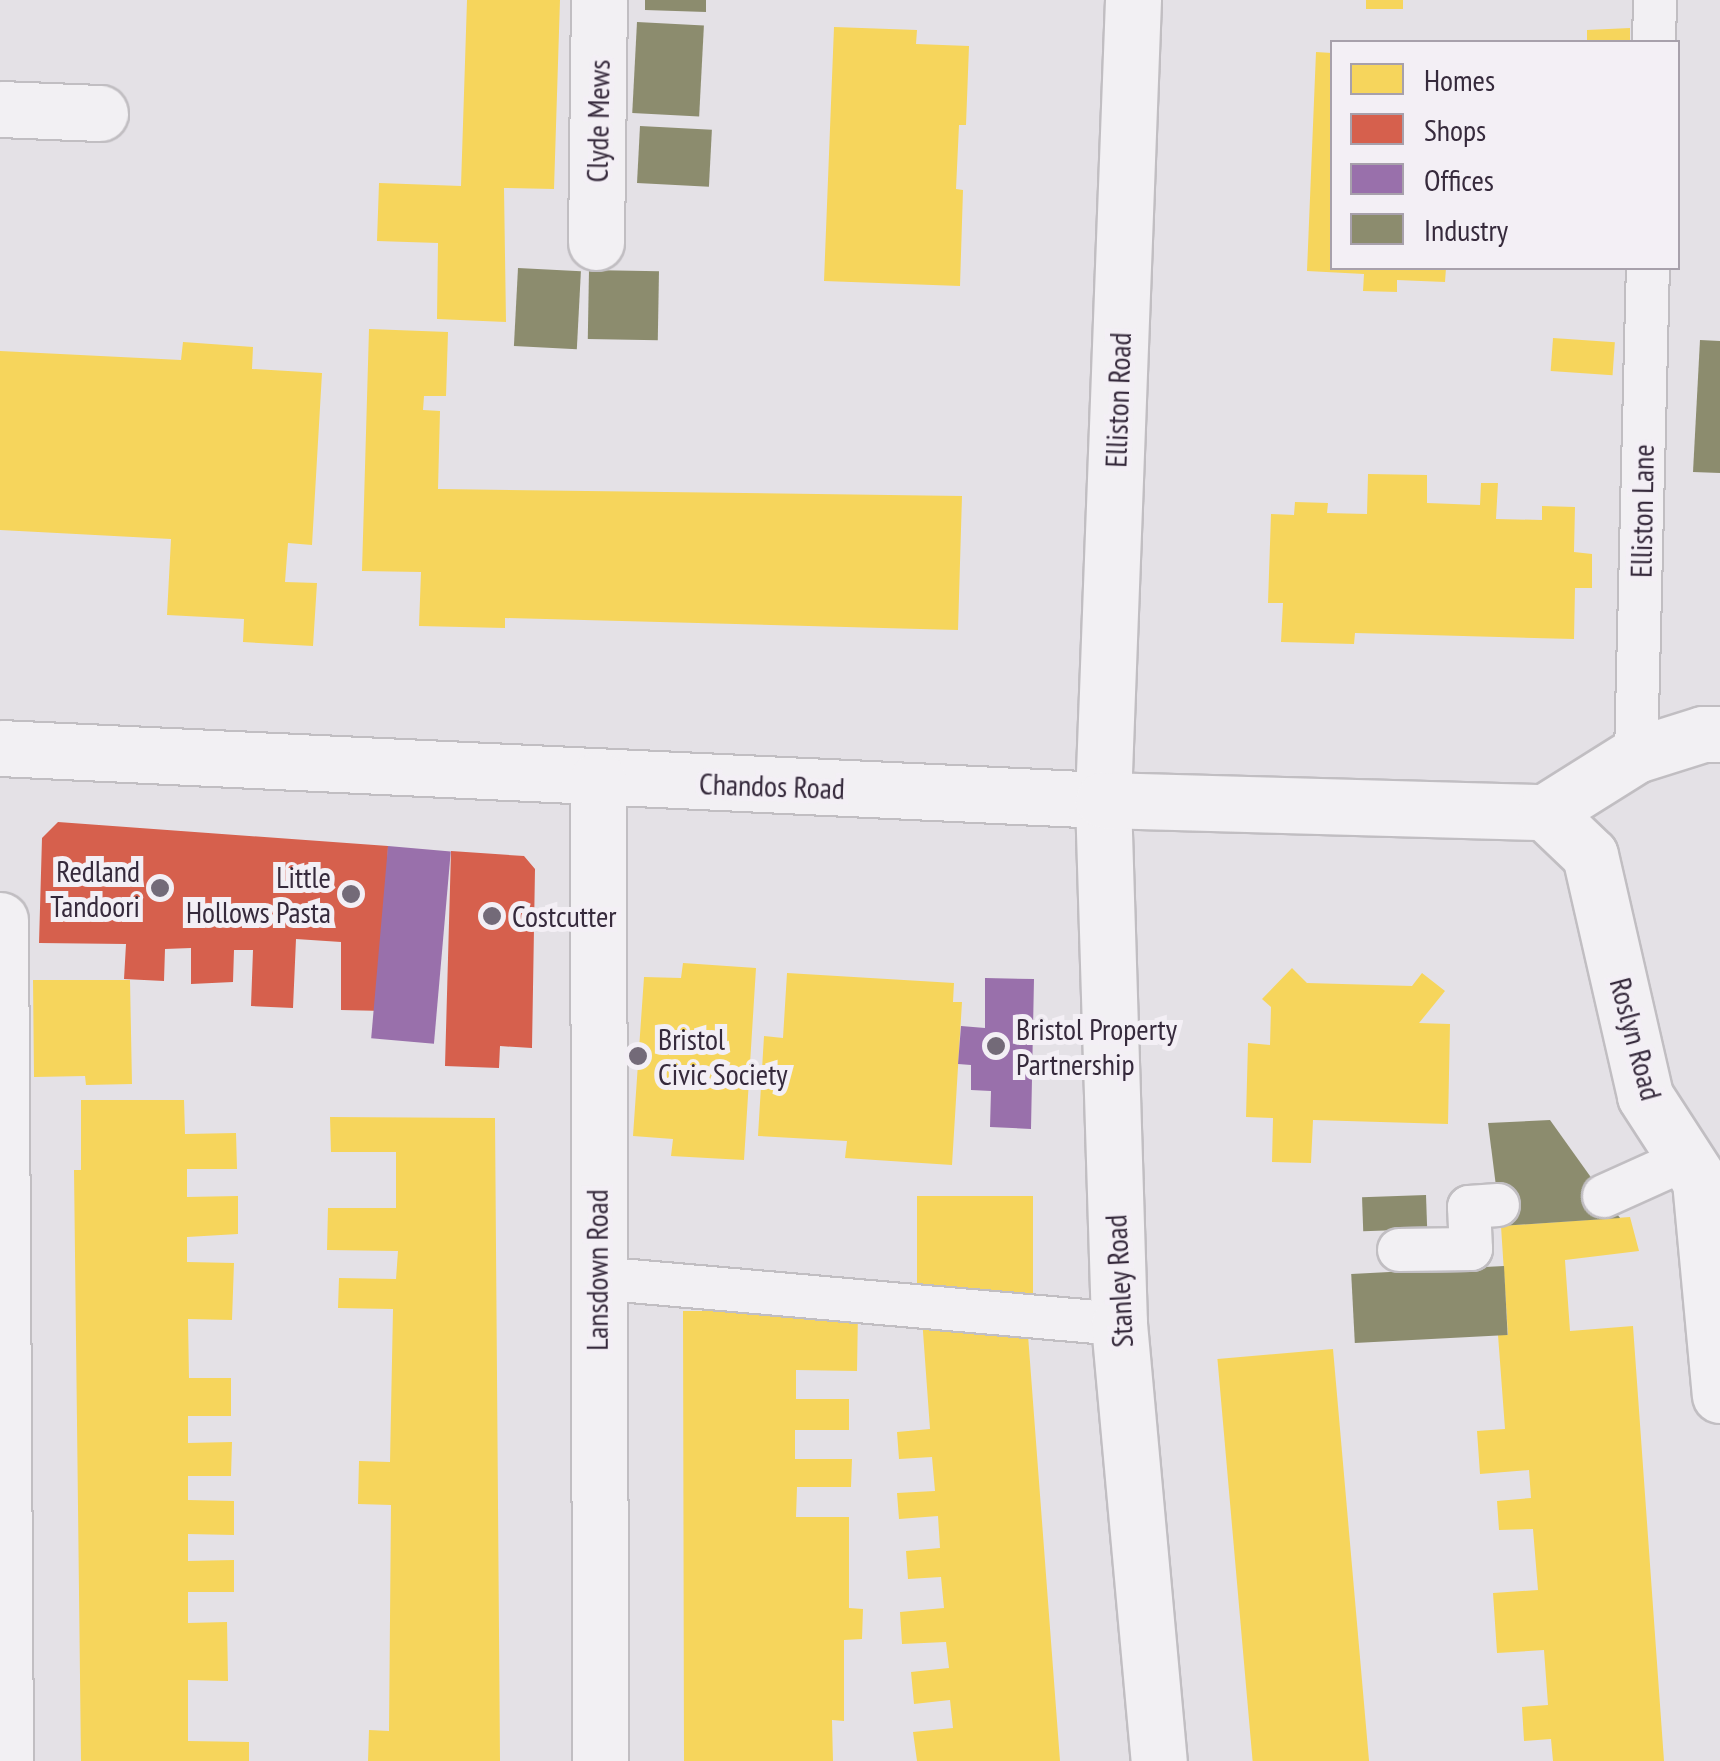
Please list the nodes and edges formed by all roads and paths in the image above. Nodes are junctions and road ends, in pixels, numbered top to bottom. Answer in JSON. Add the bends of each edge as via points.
{"nodes":[{"id":1,"x":599,"y":0,"type":"edge"},
{"id":2,"x":1134,"y":0,"type":"edge"},
{"id":3,"x":1655,"y":0,"type":"edge"},
{"id":4,"x":1654,"y":40,"type":"edge"},
{"id":5,"x":0,"y":109,"type":"edge"},
{"id":6,"x":100,"y":113,"type":"dead end"},
{"id":7,"x":596,"y":242,"type":"dead end"},
{"id":8,"x":1648,"y":270,"type":"edge"},
{"id":9,"x":1720,"y":734,"type":"edge"},
{"id":10,"x":0,"y":748,"type":"edge"},
{"id":11,"x":1636,"y":755,"type":"junction"},
{"id":12,"x":598,"y":779,"type":"junction"},
{"id":13,"x":1104,"y":800,"type":"junction"},
{"id":14,"x":1545,"y":812,"type":"junction"},
{"id":15,"x":0,"y":920,"type":"edge"},
{"id":16,"x":1702,"y":1178,"type":"edge"},
{"id":17,"x":1604,"y":1196,"type":"dead end"},
{"id":18,"x":1498,"y":1206,"type":"dead end"},
{"id":19,"x":1399,"y":1250,"type":"dead end"},
{"id":20,"x":597,"y":1278,"type":"junction"},
{"id":21,"x":1119,"y":1324,"type":"junction"},
{"id":22,"x":1720,"y":1395,"type":"edge"},
{"id":23,"x":5,"y":1761,"type":"edge"},
{"id":24,"x":600,"y":1761,"type":"edge"},
{"id":25,"x":1159,"y":1761,"type":"edge"}],
"edges":[{"from":1,"to":7,"type":"street","name":"Clyde Mews"},
{"from":2,"to":13,"type":"street","name":"Elliston Road"},
{"from":3,"to":4,"type":"lane"},
{"from":5,"to":6,"type":"street"},
{"from":8,"to":11,"type":"lane","name":"Elliston Lane"},
{"from":9,"to":11,"type":"street"},
{"from":10,"to":12,"type":"street","name":"Chandos Road"},
{"from":11,"to":14,"type":"street"},
{"from":12,"to":13,"type":"street","name":"Chandos Road"},
{"from":12,"to":20,"type":"street","name":"Lansdown Road"},
{"from":13,"to":14,"type":"street","name":"Chandos Road"},
{"from":13,"to":21,"type":"street","name":"Stanley Road"},
{"from":14,"to":16,"type":"street","name":"Roslyn Road","via":[[1590,855],[1646,1096]]},
{"from":15,"to":23,"type":"street"},
{"from":16,"to":17,"type":"lane"},
{"from":16,"to":22,"type":"street","name":"Roslyn Road"},
{"from":18,"to":19,"type":"lane","via":[[1469,1207],[1470,1249]]},
{"from":20,"to":21,"type":"lane"},
{"from":20,"to":24,"type":"street","name":"Lansdown Road"},
{"from":21,"to":25,"type":"street","name":"Stanley Road"}]}
